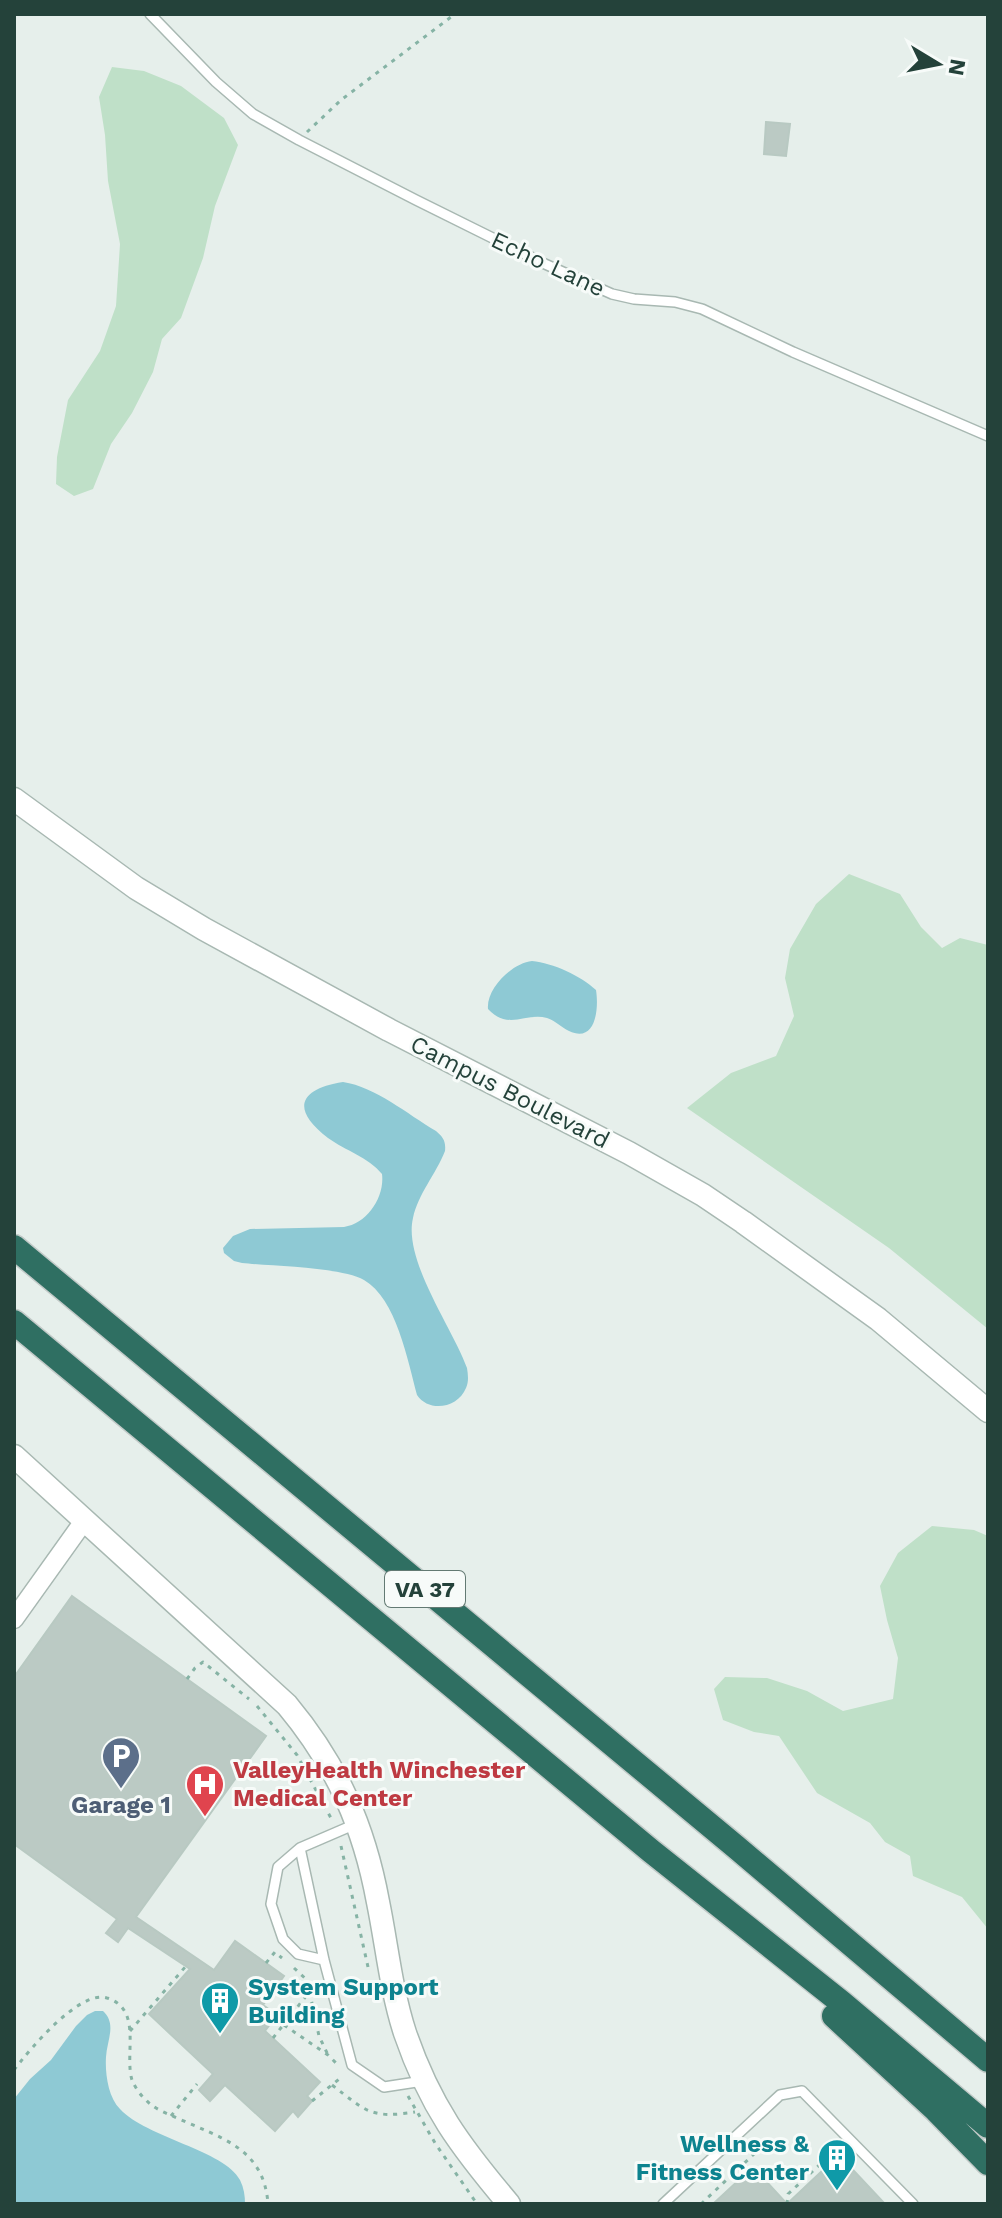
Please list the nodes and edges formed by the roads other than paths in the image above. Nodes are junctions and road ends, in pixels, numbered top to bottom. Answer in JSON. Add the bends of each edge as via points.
{"nodes":[{"id":1,"x":150,"y":14,"type":"edge"},
{"id":2,"x":988,"y":436,"type":"edge"},
{"id":3,"x":14,"y":799,"type":"edge"},
{"id":4,"x":14,"y":1247,"type":"edge"},
{"id":5,"x":14,"y":1322,"type":"edge"},
{"id":6,"x":988,"y":1411,"type":"edge"},
{"id":7,"x":14,"y":1456,"type":"edge"},
{"id":8,"x":84,"y":1521,"type":"junction"},
{"id":9,"x":14,"y":1619,"type":"edge"},
{"id":10,"x":358,"y":1823,"type":"junction"},
{"id":11,"x":300,"y":1848,"type":"junction"},
{"id":12,"x":713,"y":1902,"type":"junction"},
{"id":13,"x":836,"y":1931,"type":"junction"},
{"id":14,"x":324,"y":1960,"type":"junction"},
{"id":15,"x":988,"y":2043,"type":"edge"},
{"id":16,"x":988,"y":2060,"type":"edge"},
{"id":17,"x":412,"y":2082,"type":"junction"},
{"id":18,"x":988,"y":2126,"type":"edge"},
{"id":19,"x":988,"y":2163,"type":"edge"},
{"id":20,"x":509,"y":2204,"type":"edge"},
{"id":21,"x":663,"y":2204,"type":"edge"},
{"id":22,"x":913,"y":2204,"type":"edge"}],
"edges":[{"from":1,"to":2,"type":"lane","name":"Echo Lane","via":[[253,114],[516,250],[612,294],[702,309]]},
{"from":3,"to":6,"type":"street","name":"Campus Boulevard","via":[[193,923],[712,1200],[878,1319]]},
{"from":4,"to":13,"type":"highway","number":"VA 37"},
{"from":5,"to":12,"type":"highway","number":"VA 37"},
{"from":7,"to":8,"type":"street"},
{"from":8,"to":9,"type":"street"},
{"from":8,"to":10,"type":"street","via":[[287,1705],[323,1751]]},
{"from":10,"to":11,"type":"lane"},
{"from":10,"to":17,"type":"street","via":[[376,1889]]},
{"from":11,"to":14,"type":"lane"},
{"from":11,"to":14,"type":"lane","via":[[278,1867],[271,1904],[283,1939],[298,1954]]},
{"from":12,"to":18,"type":"highway","number":"VA 37"},
{"from":12,"to":19,"type":"highway"},
{"from":13,"to":15,"type":"highway"},
{"from":13,"to":16,"type":"highway","number":"VA 37"},
{"from":14,"to":17,"type":"lane","via":[[352,2065],[384,2087]]},
{"from":17,"to":20,"type":"street"},
{"from":21,"to":22,"type":"lane","via":[[780,2095],[802,2091]]}]}
